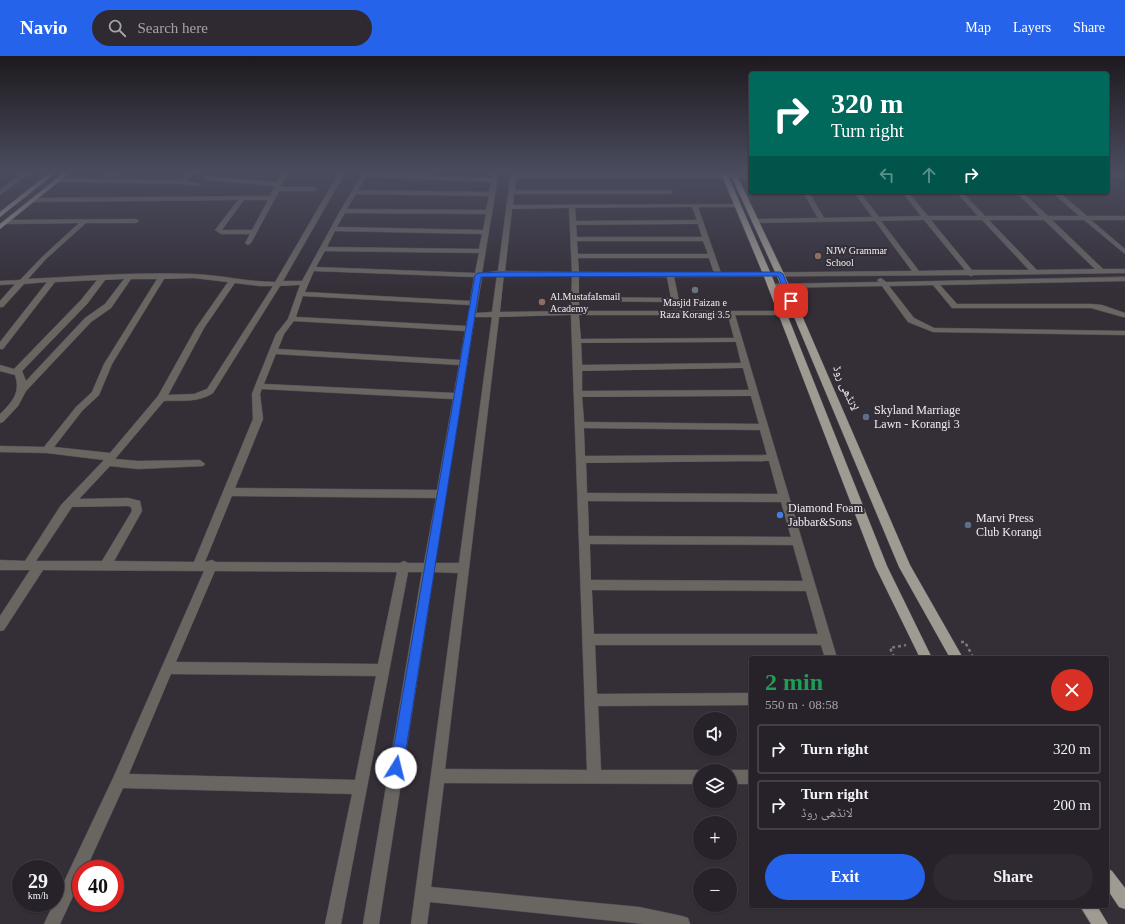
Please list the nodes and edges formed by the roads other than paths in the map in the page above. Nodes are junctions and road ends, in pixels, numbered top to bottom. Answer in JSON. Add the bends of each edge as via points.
{"nodes":[{"id":1,"x":343,"y":211,"type":"edge"},
{"id":2,"x":19,"y":212,"type":"edge"},
{"id":3,"x":232,"y":212,"type":"edge"},
{"id":4,"x":264,"y":212,"type":"edge"},
{"id":5,"x":319,"y":212,"type":"edge"},
{"id":6,"x":417,"y":212,"type":"edge"},
{"id":7,"x":489,"y":212,"type":"joint"},
{"id":8,"x":503,"y":212,"type":"edge"},
{"id":9,"x":572,"y":212,"type":"edge"},
{"id":10,"x":697,"y":212,"type":"edge"},
{"id":11,"x":740,"y":212,"type":"edge"},
{"id":12,"x":749,"y":212,"type":"edge"},
{"id":13,"x":817,"y":212,"type":"edge"},
{"id":14,"x":871,"y":212,"type":"edge"},
{"id":15,"x":922,"y":212,"type":"edge"},
{"id":16,"x":977,"y":212,"type":"edge"},
{"id":17,"x":1040,"y":212,"type":"edge"},
{"id":18,"x":1078,"y":212,"type":"edge"},
{"id":19,"x":928,"y":218,"type":"junction"},
{"id":20,"x":983,"y":218,"type":"junction"},
{"id":21,"x":1047,"y":218,"type":"junction"},
{"id":22,"x":1085,"y":218,"type":"junction"},
{"id":23,"x":1125,"y":218,"type":"edge"},
{"id":24,"x":822,"y":220,"type":"junction"},
{"id":25,"x":877,"y":220,"type":"junction"},
{"id":26,"x":136,"y":221,"type":"dead end"},
{"id":27,"x":754,"y":221,"type":"junction"},
{"id":28,"x":7,"y":222,"type":"junction"},
{"id":29,"x":85,"y":222,"type":"junction"},
{"id":30,"x":701,"y":222,"type":"junction"},
{"id":31,"x":573,"y":223,"type":"junction"},
{"id":32,"x":0,"y":227,"type":"edge"},
{"id":33,"x":333,"y":229,"type":"junction"},
{"id":34,"x":254,"y":232,"type":"junction"},
{"id":35,"x":486,"y":232,"type":"junction"},
{"id":36,"x":574,"y":239,"type":"junction"},
{"id":37,"x":706,"y":239,"type":"junction"},
{"id":38,"x":248,"y":244,"type":"dead end"},
{"id":39,"x":323,"y":249,"type":"junction"},
{"id":40,"x":482,"y":252,"type":"junction"},
{"id":41,"x":1125,"y":252,"type":"edge"},
{"id":42,"x":574,"y":256,"type":"junction"},
{"id":43,"x":711,"y":256,"type":"junction"},
{"id":44,"x":312,"y":269,"type":"junction"},
{"id":45,"x":1125,"y":271,"type":"edge"},
{"id":46,"x":1035,"y":272,"type":"junction"},
{"id":47,"x":1102,"y":272,"type":"junction"},
{"id":48,"x":917,"y":273,"type":"junction"},
{"id":49,"x":502,"y":274,"type":"junction"},
{"id":50,"x":576,"y":274,"type":"junction"},
{"id":51,"x":767,"y":274,"type":"junction"},
{"id":52,"x":780,"y":274,"type":"junction"},
{"id":53,"x":876,"y":274,"type":"junction"},
{"id":54,"x":971,"y":274,"type":"junction"},
{"id":55,"x":478,"y":275,"type":"junction"},
{"id":56,"x":670,"y":275,"type":"junction"},
{"id":57,"x":718,"y":275,"type":"junction"},
{"id":58,"x":162,"y":276,"type":"junction"},
{"id":59,"x":103,"y":277,"type":"junction"},
{"id":60,"x":129,"y":277,"type":"junction"},
{"id":61,"x":1125,"y":279,"type":"edge"},
{"id":62,"x":53,"y":280,"type":"junction"},
{"id":63,"x":233,"y":281,"type":"junction"},
{"id":64,"x":23,"y":282,"type":"junction"},
{"id":65,"x":934,"y":282,"type":"junction"},
{"id":66,"x":0,"y":283,"type":"edge"},
{"id":67,"x":278,"y":283,"type":"junction"},
{"id":68,"x":304,"y":283,"type":"junction"},
{"id":69,"x":884,"y":284,"type":"junction"},
{"id":70,"x":771,"y":286,"type":"junction"},
{"id":71,"x":785,"y":287,"type":"junction"},
{"id":72,"x":300,"y":294,"type":"junction"},
{"id":73,"x":576,"y":299,"type":"junction"},
{"id":74,"x":675,"y":300,"type":"junction"},
{"id":75,"x":474,"y":303,"type":"junction"},
{"id":76,"x":0,"y":305,"type":"edge"},
{"id":77,"x":575,"y":313,"type":"junction"},
{"id":78,"x":678,"y":313,"type":"junction"},
{"id":79,"x":731,"y":313,"type":"junction"},
{"id":80,"x":781,"y":313,"type":"junction"},
{"id":81,"x":497,"y":314,"type":"junction"},
{"id":82,"x":472,"y":315,"type":"junction"},
{"id":83,"x":1124,"y":316,"type":"edge"},
{"id":84,"x":292,"y":319,"type":"junction"},
{"id":85,"x":469,"y":329,"type":"junction"},
{"id":86,"x":1125,"y":333,"type":"edge"},
{"id":87,"x":739,"y":340,"type":"junction"},
{"id":88,"x":577,"y":341,"type":"junction"},
{"id":89,"x":0,"y":347,"type":"edge"},
{"id":90,"x":274,"y":351,"type":"junction"},
{"id":91,"x":464,"y":363,"type":"junction"},
{"id":92,"x":746,"y":365,"type":"junction"},
{"id":93,"x":0,"y":368,"type":"edge"},
{"id":94,"x":578,"y":368,"type":"junction"},
{"id":95,"x":16,"y":372,"type":"junction"},
{"id":96,"x":259,"y":386,"type":"junction"},
{"id":97,"x":21,"y":391,"type":"junction"},
{"id":98,"x":754,"y":393,"type":"junction"},
{"id":99,"x":578,"y":394,"type":"junction"},
{"id":100,"x":458,"y":396,"type":"junction"},
{"id":101,"x":162,"y":398,"type":"junction"},
{"id":102,"x":0,"y":420,"type":"edge"},
{"id":103,"x":580,"y":425,"type":"junction"},
{"id":104,"x":764,"y":427,"type":"junction"},
{"id":105,"x":0,"y":449,"type":"edge"},
{"id":106,"x":48,"y":450,"type":"junction"},
{"id":107,"x":773,"y":458,"type":"junction"},
{"id":108,"x":110,"y":460,"type":"junction"},
{"id":109,"x":581,"y":460,"type":"junction"},
{"id":110,"x":200,"y":464,"type":"dead end"},
{"id":111,"x":229,"y":492,"type":"junction"},
{"id":112,"x":441,"y":494,"type":"junction"},
{"id":113,"x":583,"y":497,"type":"junction"},
{"id":114,"x":784,"y":498,"type":"junction"},
{"id":115,"x":70,"y":503,"type":"junction"},
{"id":116,"x":584,"y":540,"type":"junction"},
{"id":117,"x":797,"y":541,"type":"junction"},
{"id":118,"x":0,"y":565,"type":"edge"},
{"id":119,"x":198,"y":565,"type":"junction"},
{"id":120,"x":212,"y":565,"type":"junction"},
{"id":121,"x":27,"y":566,"type":"junction"},
{"id":122,"x":39,"y":566,"type":"junction"},
{"id":123,"x":105,"y":566,"type":"junction"},
{"id":124,"x":404,"y":566,"type":"junction"},
{"id":125,"x":429,"y":566,"type":"junction"},
{"id":126,"x":464,"y":568,"type":"junction"},
{"id":127,"x":586,"y":585,"type":"junction"},
{"id":128,"x":810,"y":586,"type":"junction"},
{"id":129,"x":0,"y":626,"type":"edge"},
{"id":130,"x":825,"y":639,"type":"junction"},
{"id":131,"x":588,"y":640,"type":"junction"},
{"id":132,"x":830,"y":656,"type":"edge"},
{"id":133,"x":925,"y":656,"type":"edge"},
{"id":134,"x":956,"y":656,"type":"edge"},
{"id":135,"x":168,"y":668,"type":"junction"},
{"id":136,"x":384,"y":670,"type":"junction"},
{"id":137,"x":749,"y":699,"type":"edge"},
{"id":138,"x":591,"y":700,"type":"junction"},
{"id":139,"x":438,"y":776,"type":"junction"},
{"id":140,"x":594,"y":777,"type":"junction"},
{"id":141,"x":693,"y":777,"type":"edge"},
{"id":142,"x":737,"y":777,"type":"edge"},
{"id":143,"x":749,"y":777,"type":"edge"},
{"id":144,"x":119,"y":781,"type":"junction"},
{"id":145,"x":360,"y":787,"type":"junction"},
{"id":146,"x":1109,"y":879,"type":"edge"},
{"id":147,"x":423,"y":894,"type":"junction"},
{"id":148,"x":1125,"y":901,"type":"edge"},
{"id":149,"x":1089,"y":908,"type":"edge"},
{"id":150,"x":52,"y":924,"type":"edge"},
{"id":151,"x":333,"y":924,"type":"edge"},
{"id":152,"x":371,"y":924,"type":"edge"},
{"id":153,"x":419,"y":924,"type":"edge"},
{"id":154,"x":682,"y":924,"type":"edge"},
{"id":155,"x":1100,"y":924,"type":"edge"}],
"edges":[{"from":1,"to":33,"type":"street"},
{"from":2,"to":28,"type":"main road"},
{"from":3,"to":34,"type":"street","via":[[218,230]]},
{"from":4,"to":34,"type":"street"},
{"from":5,"to":67,"type":"street"},
{"from":6,"to":7,"type":"street"},
{"from":7,"to":35,"type":"street"},
{"from":8,"to":49,"type":"street"},
{"from":9,"to":31,"type":"street"},
{"from":10,"to":30,"type":"street"},
{"from":11,"to":51,"type":"main road"},
{"from":12,"to":27,"type":"main road","name":"لانڈھی روڈ"},
{"from":13,"to":24,"type":"street"},
{"from":14,"to":25,"type":"street"},
{"from":15,"to":19,"type":"street"},
{"from":16,"to":20,"type":"street"},
{"from":17,"to":21,"type":"street"},
{"from":18,"to":22,"type":"street"},
{"from":19,"to":20,"type":"street"},
{"from":19,"to":25,"type":"street"},
{"from":19,"to":54,"type":"street"},
{"from":20,"to":21,"type":"street"},
{"from":20,"to":46,"type":"street"},
{"from":21,"to":22,"type":"street"},
{"from":21,"to":47,"type":"street"},
{"from":22,"to":23,"type":"street"},
{"from":22,"to":41,"type":"street"},
{"from":24,"to":25,"type":"street"},
{"from":24,"to":27,"type":"street"},
{"from":25,"to":48,"type":"street"},
{"from":26,"to":29,"type":"street"},
{"from":27,"to":52,"type":"main road","name":"لانڈھی روڈ"},
{"from":28,"to":29,"type":"street"},
{"from":28,"to":32,"type":"main road"},
{"from":29,"to":64,"type":"street","via":[[44,258]]},
{"from":30,"to":31,"type":"street"},
{"from":30,"to":37,"type":"street"},
{"from":31,"to":36,"type":"street"},
{"from":33,"to":35,"type":"street"},
{"from":33,"to":39,"type":"street"},
{"from":34,"to":38,"type":"street"},
{"from":35,"to":40,"type":"street"},
{"from":36,"to":37,"type":"street"},
{"from":36,"to":42,"type":"street"},
{"from":37,"to":43,"type":"street"},
{"from":39,"to":40,"type":"street"},
{"from":39,"to":44,"type":"street"},
{"from":40,"to":55,"type":"street"},
{"from":42,"to":43,"type":"street"},
{"from":42,"to":50,"type":"street"},
{"from":43,"to":57,"type":"street"},
{"from":44,"to":55,"type":"street"},
{"from":44,"to":68,"type":"street"},
{"from":45,"to":47,"type":"street"},
{"from":46,"to":47,"type":"street"},
{"from":46,"to":54,"type":"street"},
{"from":48,"to":53,"type":"street"},
{"from":48,"to":54,"type":"street"},
{"from":49,"to":50,"type":"street"},
{"from":49,"to":55,"type":"street"},
{"from":49,"to":81,"type":"street"},
{"from":50,"to":56,"type":"street"},
{"from":50,"to":73,"type":"street"},
{"from":51,"to":52,"type":"street"},
{"from":51,"to":57,"type":"street"},
{"from":51,"to":70,"type":"main road"},
{"from":52,"to":53,"type":"street"},
{"from":52,"to":71,"type":"main road","name":"لانڈھی روڈ"},
{"from":53,"to":69,"type":"street"},
{"from":55,"to":75,"type":"street"},
{"from":56,"to":57,"type":"street"},
{"from":56,"to":74,"type":"street"},
{"from":58,"to":60,"type":"street"},
{"from":58,"to":63,"type":"street","via":[[194,276]]},
{"from":58,"to":106,"type":"street","via":[[108,364],[96,394],[79,409]]},
{"from":59,"to":60,"type":"street"},
{"from":59,"to":62,"type":"street"},
{"from":59,"to":95,"type":"street","via":[[84,302]]},
{"from":60,"to":97,"type":"street","via":[[108,306],[88,320]]},
{"from":61,"to":65,"type":"street"},
{"from":62,"to":64,"type":"street"},
{"from":62,"to":89,"type":"street"},
{"from":63,"to":67,"type":"street"},
{"from":63,"to":101,"type":"street","via":[[200,328]]},
{"from":64,"to":66,"type":"street"},
{"from":64,"to":76,"type":"street"},
{"from":65,"to":69,"type":"street"},
{"from":65,"to":83,"type":"street","via":[[955,306],[1099,306]]},
{"from":67,"to":68,"type":"street"},
{"from":67,"to":101,"type":"street","via":[[207,394]]},
{"from":68,"to":72,"type":"street"},
{"from":69,"to":71,"type":"street"},
{"from":69,"to":86,"type":"street","via":[[911,320],[933,330]]},
{"from":70,"to":71,"type":"street"},
{"from":70,"to":80,"type":"main road"},
{"from":71,"to":134,"type":"main road","name":"لانڈھی روڈ","via":[[905,567]]},
{"from":72,"to":75,"type":"street"},
{"from":72,"to":84,"type":"street"},
{"from":73,"to":74,"type":"street"},
{"from":73,"to":77,"type":"street"},
{"from":74,"to":78,"type":"street"},
{"from":75,"to":82,"type":"street"},
{"from":77,"to":78,"type":"street"},
{"from":77,"to":81,"type":"street"},
{"from":77,"to":88,"type":"street"},
{"from":78,"to":79,"type":"street"},
{"from":79,"to":80,"type":"street"},
{"from":79,"to":87,"type":"street"},
{"from":80,"to":133,"type":"main road","via":[[881,566]]},
{"from":81,"to":82,"type":"street"},
{"from":81,"to":126,"type":"street"},
{"from":82,"to":85,"type":"street"},
{"from":84,"to":85,"type":"street"},
{"from":84,"to":90,"type":"street","via":[[280,334]]},
{"from":85,"to":91,"type":"street"},
{"from":87,"to":88,"type":"street"},
{"from":87,"to":92,"type":"street"},
{"from":88,"to":94,"type":"street"},
{"from":90,"to":91,"type":"street"},
{"from":90,"to":96,"type":"street"},
{"from":91,"to":100,"type":"street"},
{"from":92,"to":94,"type":"street"},
{"from":92,"to":98,"type":"street"},
{"from":93,"to":95,"type":"street"},
{"from":94,"to":99,"type":"street"},
{"from":95,"to":97,"type":"street","via":[[24,384]]},
{"from":96,"to":100,"type":"street"},
{"from":96,"to":111,"type":"street","via":[[256,394],[258,419]]},
{"from":97,"to":102,"type":"street","via":[[20,399]]},
{"from":98,"to":99,"type":"street"},
{"from":98,"to":104,"type":"street"},
{"from":99,"to":103,"type":"street"},
{"from":100,"to":112,"type":"street"},
{"from":101,"to":108,"type":"street"},
{"from":103,"to":104,"type":"street"},
{"from":103,"to":109,"type":"street"},
{"from":104,"to":107,"type":"street"},
{"from":105,"to":106,"type":"street"},
{"from":106,"to":108,"type":"street"},
{"from":107,"to":109,"type":"street"},
{"from":107,"to":114,"type":"street"},
{"from":108,"to":110,"type":"street","via":[[138,465]]},
{"from":108,"to":115,"type":"street"},
{"from":109,"to":113,"type":"street"},
{"from":111,"to":112,"type":"street"},
{"from":111,"to":119,"type":"street"},
{"from":112,"to":125,"type":"street"},
{"from":113,"to":114,"type":"street"},
{"from":113,"to":116,"type":"street"},
{"from":114,"to":117,"type":"street"},
{"from":115,"to":121,"type":"street"},
{"from":115,"to":123,"type":"street","via":[[136,504],[137,511]]},
{"from":116,"to":117,"type":"street"},
{"from":116,"to":127,"type":"street"},
{"from":117,"to":128,"type":"street"},
{"from":118,"to":121,"type":"street"},
{"from":119,"to":120,"type":"street"},
{"from":119,"to":123,"type":"street"},
{"from":120,"to":124,"type":"street"},
{"from":120,"to":135,"type":"street"},
{"from":121,"to":122,"type":"street"},
{"from":122,"to":123,"type":"street"},
{"from":122,"to":129,"type":"street"},
{"from":124,"to":125,"type":"street"},
{"from":124,"to":136,"type":"street"},
{"from":125,"to":126,"type":"street"},
{"from":125,"to":152,"type":"street"},
{"from":126,"to":139,"type":"street"},
{"from":127,"to":128,"type":"street"},
{"from":127,"to":131,"type":"street"},
{"from":128,"to":130,"type":"street"},
{"from":130,"to":131,"type":"street"},
{"from":130,"to":132,"type":"street"},
{"from":131,"to":138,"type":"street"},
{"from":135,"to":136,"type":"street"},
{"from":135,"to":144,"type":"street"},
{"from":136,"to":145,"type":"street"},
{"from":137,"to":138,"type":"street"},
{"from":138,"to":140,"type":"street"},
{"from":139,"to":140,"type":"street"},
{"from":139,"to":147,"type":"street"},
{"from":140,"to":141,"type":"street"},
{"from":142,"to":143,"type":"street"},
{"from":144,"to":145,"type":"street"},
{"from":144,"to":150,"type":"street"},
{"from":145,"to":151,"type":"street"},
{"from":146,"to":148,"type":"main road"},
{"from":147,"to":153,"type":"street"},
{"from":147,"to":154,"type":"street","via":[[639,915]]},
{"from":149,"to":155,"type":"main road"}]}
